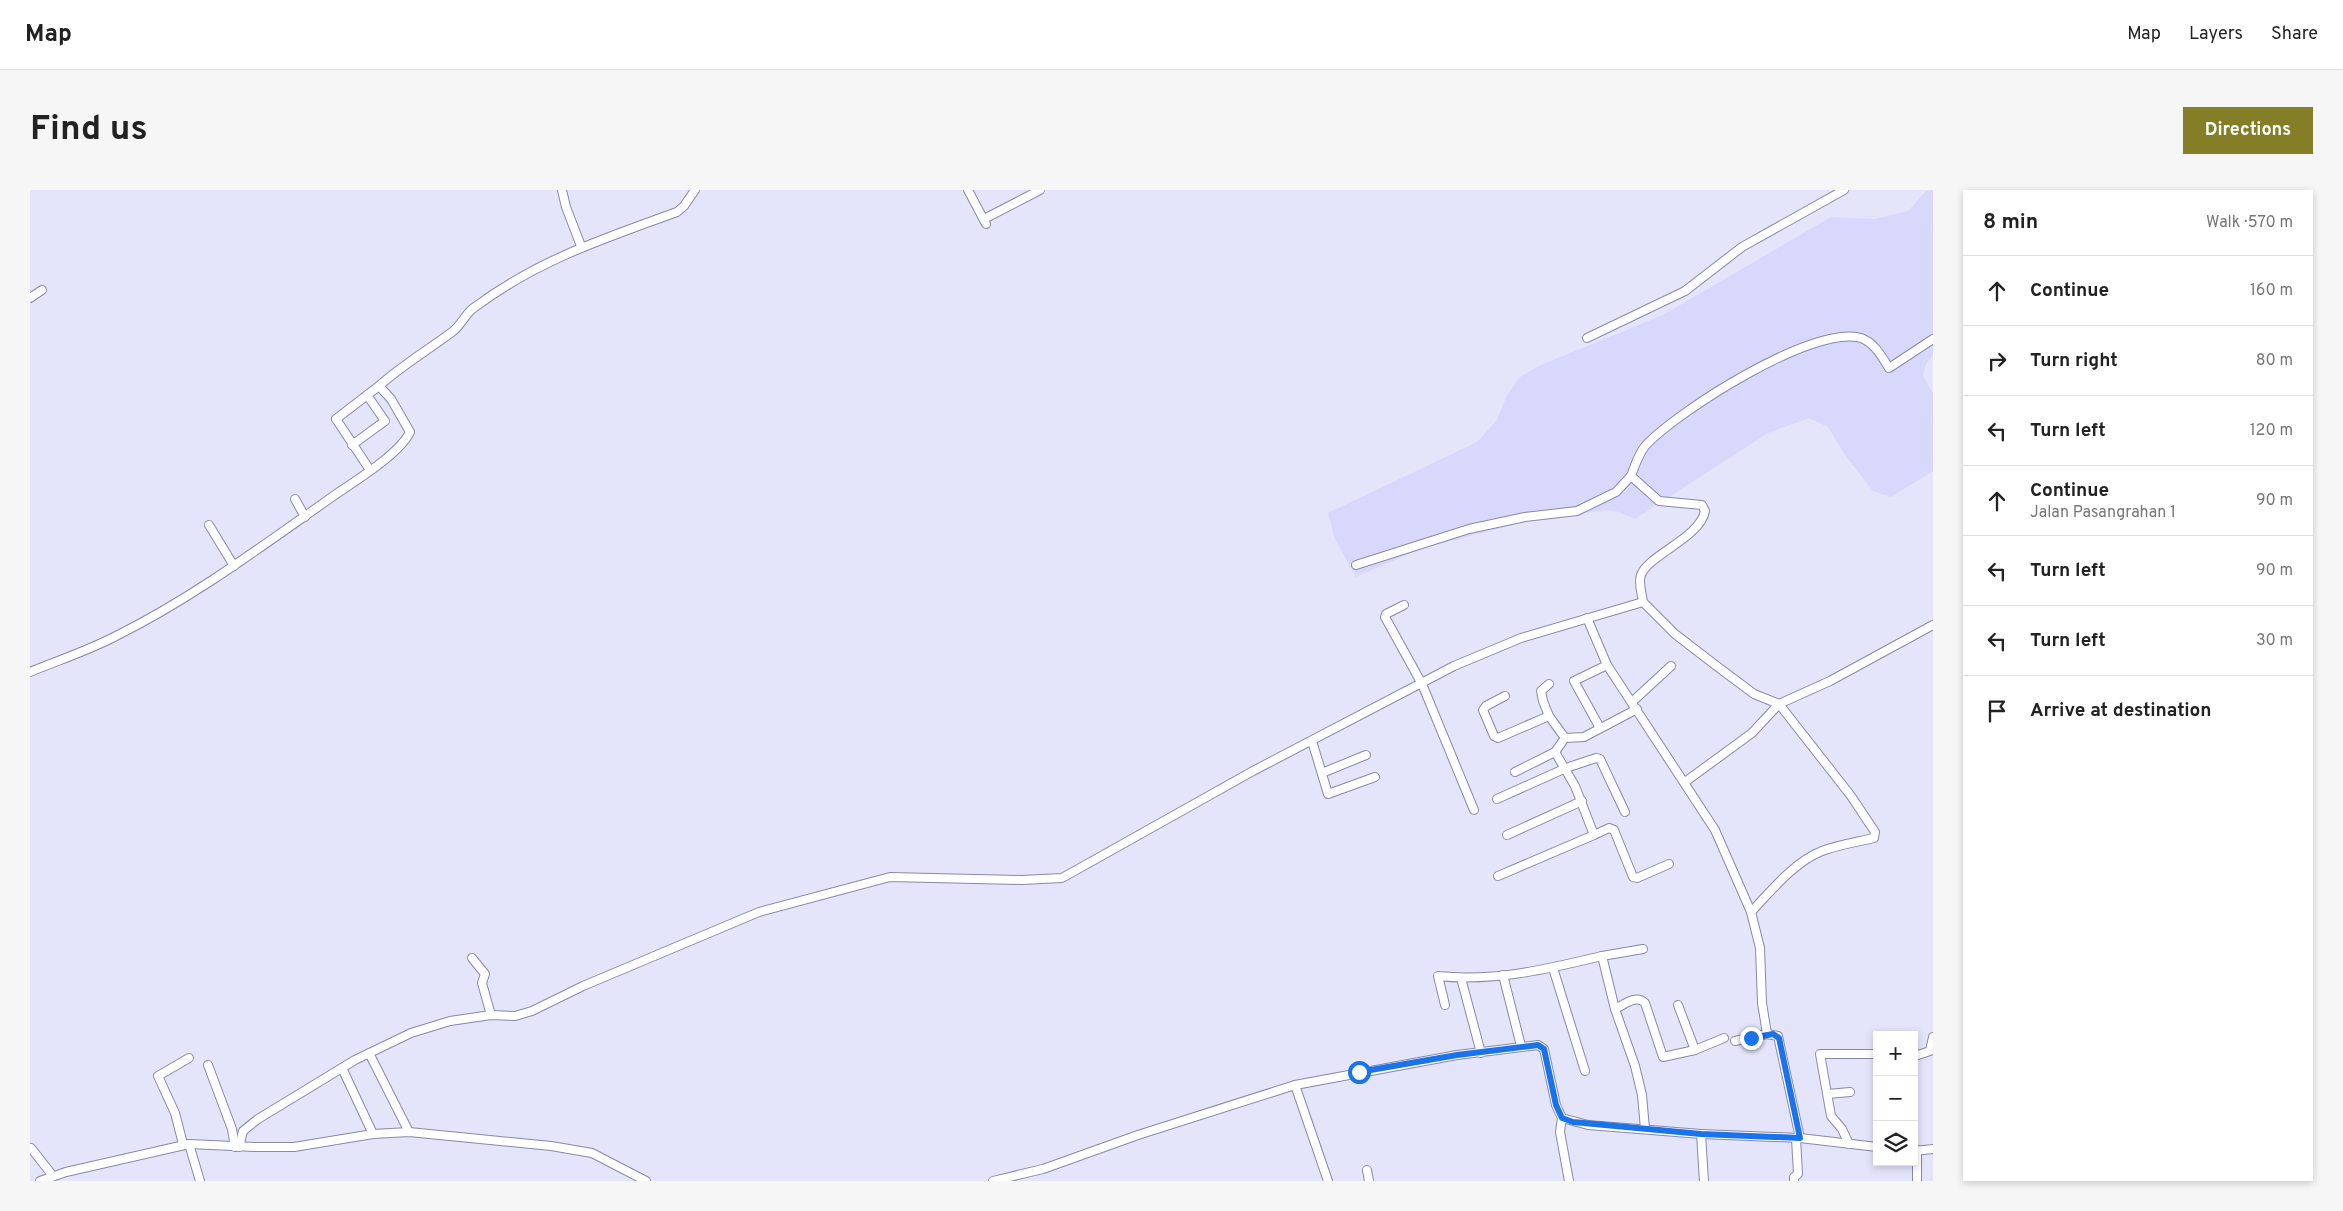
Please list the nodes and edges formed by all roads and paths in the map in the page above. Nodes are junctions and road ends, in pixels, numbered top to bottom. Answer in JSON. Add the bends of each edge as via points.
{"nodes":[{"id":1,"x":562,"y":190,"type":"edge"},
{"id":2,"x":695,"y":190,"type":"edge"},
{"id":3,"x":969,"y":190,"type":"edge"},
{"id":4,"x":1040,"y":190,"type":"edge"},
{"id":5,"x":1844,"y":190,"type":"edge"},
{"id":6,"x":580,"y":246,"type":"junction"},
{"id":7,"x":42,"y":290,"type":"dead end"},
{"id":8,"x":30,"y":298,"type":"edge"},
{"id":9,"x":1587,"y":338,"type":"dead end"},
{"id":10,"x":1933,"y":338,"type":"edge"},
{"id":11,"x":379,"y":386,"type":"junction"},
{"id":12,"x":367,"y":395,"type":"junction"},
{"id":13,"x":352,"y":445,"type":"junction"},
{"id":14,"x":370,"y":470,"type":"junction"},
{"id":15,"x":1631,"y":476,"type":"junction"},
{"id":16,"x":295,"y":499,"type":"dead end"},
{"id":17,"x":305,"y":517,"type":"junction"},
{"id":18,"x":209,"y":525,"type":"dead end"},
{"id":19,"x":1356,"y":565,"type":"dead end"},
{"id":20,"x":234,"y":566,"type":"junction"},
{"id":21,"x":1643,"y":602,"type":"junction"},
{"id":22,"x":1404,"y":605,"type":"dead end"},
{"id":23,"x":1587,"y":618,"type":"junction"},
{"id":24,"x":1933,"y":625,"type":"edge"},
{"id":25,"x":1607,"y":665,"type":"junction"},
{"id":26,"x":1672,"y":666,"type":"dead end"},
{"id":27,"x":30,"y":672,"type":"edge"},
{"id":28,"x":1422,"y":684,"type":"junction"},
{"id":29,"x":1548,"y":684,"type":"dead end"},
{"id":30,"x":1505,"y":696,"type":"dead end"},
{"id":31,"x":1632,"y":702,"type":"junction"},
{"id":32,"x":1779,"y":704,"type":"junction"},
{"id":33,"x":1637,"y":710,"type":"junction"},
{"id":34,"x":1549,"y":716,"type":"junction"},
{"id":35,"x":1600,"y":728,"type":"junction"},
{"id":36,"x":1564,"y":738,"type":"junction"},
{"id":37,"x":1312,"y":741,"type":"junction"},
{"id":38,"x":1555,"y":752,"type":"junction"},
{"id":39,"x":1366,"y":755,"type":"dead end"},
{"id":40,"x":1566,"y":768,"type":"junction"},
{"id":41,"x":1515,"y":772,"type":"dead end"},
{"id":42,"x":1322,"y":773,"type":"junction"},
{"id":43,"x":1375,"y":777,"type":"dead end"},
{"id":44,"x":1685,"y":782,"type":"junction"},
{"id":45,"x":1497,"y":799,"type":"dead end"},
{"id":46,"x":1582,"y":801,"type":"junction"},
{"id":47,"x":1474,"y":810,"type":"dead end"},
{"id":48,"x":1625,"y":812,"type":"dead end"},
{"id":49,"x":1508,"y":835,"type":"dead end"},
{"id":50,"x":1594,"y":835,"type":"junction"},
{"id":51,"x":1669,"y":864,"type":"dead end"},
{"id":52,"x":1498,"y":876,"type":"dead end"},
{"id":53,"x":1751,"y":912,"type":"junction"},
{"id":54,"x":1643,"y":949,"type":"dead end"},
{"id":55,"x":1602,"y":956,"type":"junction"},
{"id":56,"x":472,"y":958,"type":"dead end"},
{"id":57,"x":1553,"y":968,"type":"junction"},
{"id":58,"x":1503,"y":975,"type":"junction"},
{"id":59,"x":1461,"y":978,"type":"junction"},
{"id":60,"x":1445,"y":1005,"type":"dead end"},
{"id":61,"x":1678,"y":1005,"type":"dead end"},
{"id":62,"x":1615,"y":1009,"type":"junction"},
{"id":63,"x":491,"y":1015,"type":"junction"},
{"id":64,"x":1767,"y":1034,"type":"junction"},
{"id":65,"x":1933,"y":1037,"type":"edge"},
{"id":66,"x":1724,"y":1038,"type":"dead end"},
{"id":67,"x":1735,"y":1041,"type":"dead end"},
{"id":68,"x":1521,"y":1046,"type":"junction"},
{"id":69,"x":1695,"y":1050,"type":"junction"},
{"id":70,"x":370,"y":1053,"type":"junction"},
{"id":71,"x":1481,"y":1053,"type":"junction"},
{"id":72,"x":1873,"y":1054,"type":"edge"},
{"id":73,"x":1918,"y":1055,"type":"edge"},
{"id":74,"x":189,"y":1058,"type":"dead end"},
{"id":75,"x":208,"y":1066,"type":"dead end"},
{"id":76,"x":342,"y":1068,"type":"junction"},
{"id":77,"x":1586,"y":1072,"type":"dead end"},
{"id":78,"x":1295,"y":1085,"type":"junction"},
{"id":79,"x":1850,"y":1092,"type":"dead end"},
{"id":80,"x":1828,"y":1094,"type":"junction"},
{"id":81,"x":1562,"y":1118,"type":"junction"},
{"id":82,"x":1645,"y":1129,"type":"junction"},
{"id":83,"x":408,"y":1132,"type":"junction"},
{"id":84,"x":373,"y":1134,"type":"junction"},
{"id":85,"x":1701,"y":1134,"type":"junction"},
{"id":86,"x":1798,"y":1138,"type":"junction"},
{"id":87,"x":186,"y":1144,"type":"junction"},
{"id":88,"x":1850,"y":1144,"type":"junction"},
{"id":89,"x":237,"y":1147,"type":"junction"},
{"id":90,"x":1873,"y":1147,"type":"edge"},
{"id":91,"x":31,"y":1148,"type":"dead end"},
{"id":92,"x":1933,"y":1149,"type":"edge"},
{"id":93,"x":1918,"y":1151,"type":"edge"},
{"id":94,"x":1916,"y":1166,"type":"edge"},
{"id":95,"x":1367,"y":1170,"type":"dead end"},
{"id":96,"x":53,"y":1176,"type":"junction"},
{"id":97,"x":40,"y":1181,"type":"edge"},
{"id":98,"x":200,"y":1181,"type":"edge"},
{"id":99,"x":646,"y":1181,"type":"edge"},
{"id":100,"x":993,"y":1181,"type":"edge"},
{"id":101,"x":1328,"y":1181,"type":"edge"},
{"id":102,"x":1370,"y":1181,"type":"edge"},
{"id":103,"x":1568,"y":1181,"type":"edge"},
{"id":104,"x":1704,"y":1181,"type":"edge"},
{"id":105,"x":1794,"y":1181,"type":"edge"},
{"id":106,"x":1917,"y":1181,"type":"edge"}],
"edges":[{"from":1,"to":6,"type":"street"},
{"from":2,"to":6,"type":"street","via":[[677,212]]},
{"from":3,"to":4,"type":"street","via":[[985,222]]},
{"from":5,"to":9,"type":"street","via":[[1742,247],[1685,291]]},
{"from":6,"to":11,"type":"street","via":[[474,307],[454,331]]},
{"from":7,"to":8,"type":"street"},
{"from":10,"to":15,"type":"street","via":[[1889,368],[1874,347],[1860,338],[1844,336],[1822,340],[1783,355],[1711,396],[1680,418],[1646,446]]},
{"from":11,"to":12,"type":"street"},
{"from":11,"to":14,"type":"street","via":[[391,399],[410,432],[399,447]]},
{"from":12,"to":13,"type":"street","via":[[336,419]]},
{"from":12,"to":13,"type":"street","via":[[385,421]]},
{"from":13,"to":14,"type":"street"},
{"from":14,"to":17,"type":"street"},
{"from":15,"to":19,"type":"street","via":[[1616,492],[1577,511],[1525,517],[1469,529]]},
{"from":15,"to":21,"type":"street","via":[[1659,501],[1695,503],[1702,505],[1705,511],[1694,529],[1643,571],[1640,584]]},
{"from":16,"to":17,"type":"street"},
{"from":17,"to":20,"type":"street"},
{"from":18,"to":20,"type":"street"},
{"from":20,"to":27,"type":"street","via":[[117,636]]},
{"from":21,"to":23,"type":"street"},
{"from":21,"to":32,"type":"street","via":[[1675,634],[1754,694]]},
{"from":22,"to":28,"type":"street","via":[[1385,617]]},
{"from":23,"to":25,"type":"street"},
{"from":23,"to":28,"type":"street","via":[[1498,647]]},
{"from":24,"to":32,"type":"street","via":[[1830,681]]},
{"from":25,"to":31,"type":"street"},
{"from":25,"to":35,"type":"street","via":[[1574,681]]},
{"from":26,"to":31,"type":"street"},
{"from":28,"to":37,"type":"street"},
{"from":28,"to":47,"type":"street"},
{"from":29,"to":34,"type":"street","via":[[1541,691]]},
{"from":30,"to":34,"type":"street","via":[[1483,710],[1494,736],[1498,738]]},
{"from":31,"to":33,"type":"street"},
{"from":32,"to":44,"type":"street","via":[[1752,733]]},
{"from":32,"to":53,"type":"street","via":[[1851,796],[1875,834],[1874,838],[1821,852],[1811,858],[1791,872]]},
{"from":33,"to":35,"type":"street"},
{"from":33,"to":44,"type":"street"},
{"from":34,"to":36,"type":"street"},
{"from":35,"to":36,"type":"street","via":[[1579,739]]},
{"from":36,"to":38,"type":"street"},
{"from":37,"to":42,"type":"street"},
{"from":37,"to":63,"type":"street","via":[[1062,878],[890,877],[735,920],[583,986],[532,1012],[515,1016]]},
{"from":38,"to":40,"type":"street"},
{"from":38,"to":41,"type":"street"},
{"from":39,"to":42,"type":"street"},
{"from":40,"to":45,"type":"street"},
{"from":40,"to":46,"type":"street"},
{"from":40,"to":48,"type":"street","via":[[1590,759],[1600,759]]},
{"from":42,"to":43,"type":"street","via":[[1330,795]]},
{"from":44,"to":53,"type":"street","via":[[1715,830]]},
{"from":46,"to":49,"type":"street"},
{"from":46,"to":50,"type":"street"},
{"from":50,"to":51,"type":"street","via":[[1609,828],[1614,830],[1633,877]]},
{"from":50,"to":52,"type":"street"},
{"from":53,"to":64,"type":"street","via":[[1758,939]]},
{"from":54,"to":55,"type":"street"},
{"from":55,"to":57,"type":"street"},
{"from":55,"to":62,"type":"street"},
{"from":56,"to":63,"type":"street","via":[[485,974],[482,983]]},
{"from":57,"to":58,"type":"street"},
{"from":57,"to":77,"type":"street"},
{"from":58,"to":59,"type":"street"},
{"from":58,"to":68,"type":"street"},
{"from":59,"to":60,"type":"street","via":[[1438,976]]},
{"from":59,"to":71,"type":"street"},
{"from":61,"to":69,"type":"street"},
{"from":62,"to":69,"type":"street","via":[[1636,998],[1645,1003],[1663,1057]]},
{"from":62,"to":82,"type":"street","via":[[1635,1066]]},
{"from":63,"to":70,"type":"street","via":[[450,1021],[411,1033]]},
{"from":64,"to":67,"type":"street"},
{"from":64,"to":86,"type":"street","via":[[1775,1034],[1779,1038]]},
{"from":65,"to":73,"type":"street","via":[[1930,1050]]},
{"from":66,"to":69,"type":"street"},
{"from":68,"to":71,"type":"street"},
{"from":68,"to":81,"type":"street","via":[[1538,1045],[1544,1049],[1556,1105]]},
{"from":70,"to":76,"type":"street"},
{"from":70,"to":83,"type":"street"},
{"from":71,"to":78,"type":"street","via":[[1402,1064]]},
{"from":72,"to":80,"type":"street","via":[[1820,1054],[1820,1067]]},
{"from":74,"to":87,"type":"street","via":[[158,1076],[176,1113]]},
{"from":75,"to":89,"type":"street"},
{"from":76,"to":84,"type":"street"},
{"from":76,"to":89,"type":"street","via":[[246,1127]]},
{"from":78,"to":100,"type":"street","via":[[1043,1169]]},
{"from":78,"to":101,"type":"street"},
{"from":79,"to":80,"type":"street"},
{"from":80,"to":88,"type":"street","via":[[1832,1120]]},
{"from":81,"to":82,"type":"street","via":[[1588,1125]]},
{"from":81,"to":103,"type":"street","via":[[1560,1132]]},
{"from":82,"to":85,"type":"street"},
{"from":83,"to":84,"type":"street"},
{"from":83,"to":99,"type":"street","via":[[592,1153]]},
{"from":84,"to":89,"type":"street","via":[[294,1147]]},
{"from":85,"to":86,"type":"street"},
{"from":85,"to":104,"type":"street"},
{"from":86,"to":88,"type":"street"},
{"from":86,"to":105,"type":"street","via":[[1798,1174]]},
{"from":87,"to":89,"type":"street"},
{"from":87,"to":96,"type":"street"},
{"from":87,"to":98,"type":"street"},
{"from":88,"to":90,"type":"street"},
{"from":91,"to":96,"type":"street"},
{"from":92,"to":93,"type":"street"},
{"from":94,"to":106,"type":"street"},
{"from":95,"to":102,"type":"street"},
{"from":96,"to":97,"type":"street"}]}
